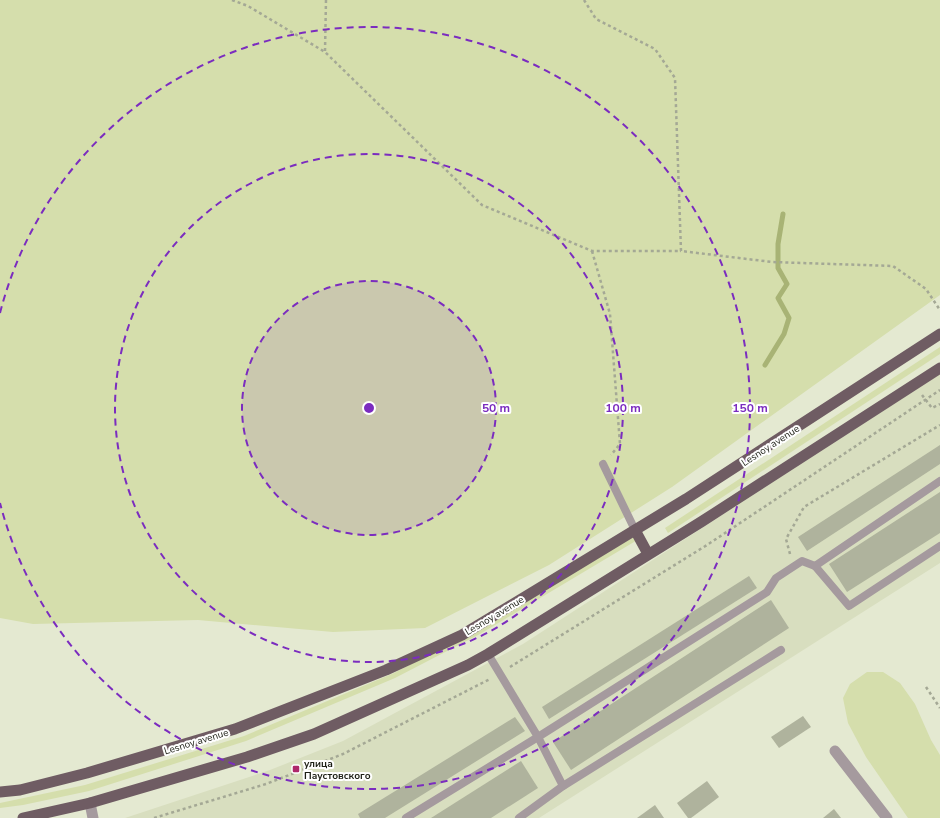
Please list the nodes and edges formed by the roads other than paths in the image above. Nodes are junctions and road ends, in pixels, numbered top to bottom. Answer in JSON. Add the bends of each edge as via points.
{"nodes":[{"id":1,"x":940,"y":334,"type":"edge"},
{"id":2,"x":940,"y":368,"type":"edge"},
{"id":3,"x":603,"y":464,"type":"road end"},
{"id":4,"x":940,"y":481,"type":"edge"},
{"id":5,"x":635,"y":530,"type":"junction"},
{"id":6,"x":940,"y":546,"type":"edge"},
{"id":7,"x":648,"y":554,"type":"junction"},
{"id":8,"x":815,"y":566,"type":"junction"},
{"id":9,"x":781,"y":650,"type":"dead end"},
{"id":10,"x":488,"y":654,"type":"junction"},
{"id":11,"x":538,"y":737,"type":"junction"},
{"id":12,"x":835,"y":751,"type":"dead end"},
{"id":13,"x":563,"y":786,"type":"junction"},
{"id":14,"x":0,"y":792,"type":"edge"},
{"id":15,"x":90,"y":803,"type":"junction"},
{"id":16,"x":23,"y":818,"type":"edge"},
{"id":17,"x":93,"y":818,"type":"edge"},
{"id":18,"x":406,"y":818,"type":"edge"},
{"id":19,"x":519,"y":818,"type":"edge"},
{"id":20,"x":887,"y":818,"type":"edge"}],
"edges":[{"from":1,"to":5,"type":"main road","name":"Lesnoy avenue"},
{"from":2,"to":7,"type":"main road"},
{"from":3,"to":5,"type":"lane"},
{"from":4,"to":8,"type":"lane"},
{"from":5,"to":7,"type":"main road"},
{"from":5,"to":14,"type":"main road","name":"Lesnoy avenue","via":[[462,635],[386,670],[234,729],[87,773],[20,790]]},
{"from":6,"to":8,"type":"lane","via":[[849,606]]},
{"from":7,"to":10,"type":"main road"},
{"from":8,"to":11,"type":"lane","via":[[802,561],[776,578],[767,592]]},
{"from":9,"to":13,"type":"lane"},
{"from":10,"to":11,"type":"lane"},
{"from":10,"to":15,"type":"main road","via":[[314,734],[247,757]]},
{"from":11,"to":13,"type":"lane"},
{"from":11,"to":18,"type":"lane"},
{"from":12,"to":20,"type":"street"},
{"from":13,"to":19,"type":"lane"},
{"from":15,"to":16,"type":"main road"},
{"from":15,"to":17,"type":"street"}]}
